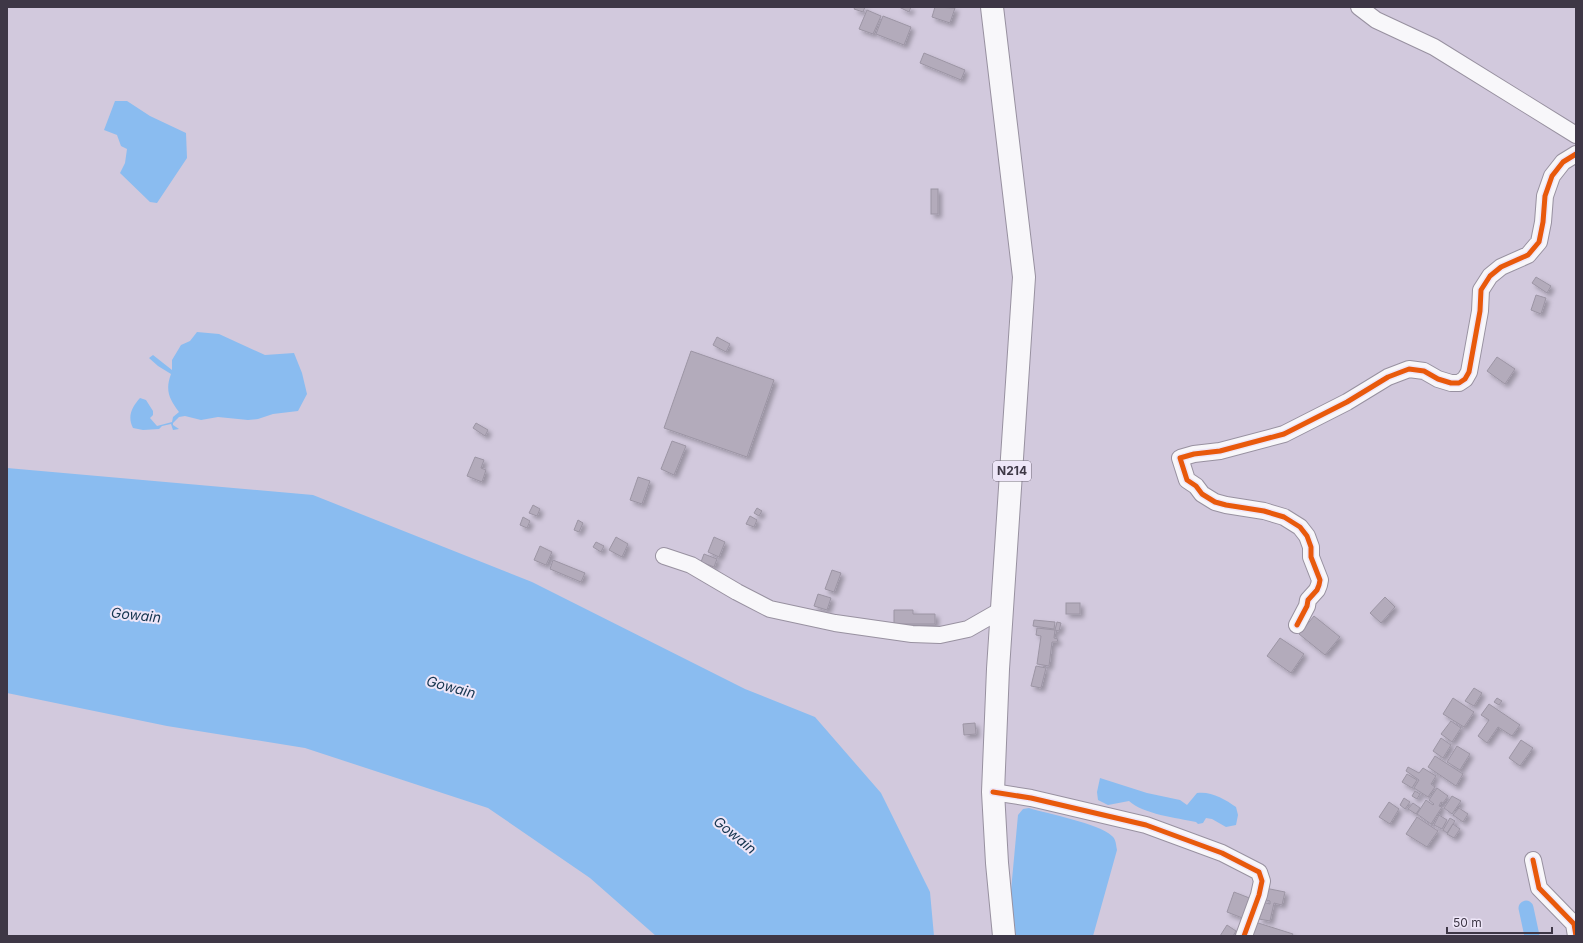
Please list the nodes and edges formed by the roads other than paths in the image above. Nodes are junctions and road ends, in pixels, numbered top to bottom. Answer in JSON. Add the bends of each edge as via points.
{"nodes":[{"id":1,"x":992,"y":7,"type":"edge"},
{"id":2,"x":1359,"y":7,"type":"edge"},
{"id":3,"x":1576,"y":135,"type":"edge"},
{"id":4,"x":1576,"y":154,"type":"edge"},
{"id":5,"x":664,"y":556,"type":"dead end"},
{"id":6,"x":1003,"y":609,"type":"junction"},
{"id":7,"x":1297,"y":624,"type":"dead end"},
{"id":8,"x":993,"y":792,"type":"junction"},
{"id":9,"x":1533,"y":860,"type":"dead end"},
{"id":10,"x":1004,"y":936,"type":"edge"},
{"id":11,"x":1244,"y":936,"type":"edge"},
{"id":12,"x":1576,"y":936,"type":"edge"}],
"edges":[{"from":1,"to":6,"type":"highway","number":"N214","via":[[1024,277]]},
{"from":2,"to":3,"type":"street","via":[[1376,20],[1434,47]]},
{"from":4,"to":7,"type":"street","via":[[1563,162],[1552,176],[1545,196],[1539,242],[1528,255],[1501,267],[1490,276],[1481,290],[1480,311],[1469,372],[1465,379],[1451,384],[1424,372],[1409,369],[1388,377],[1347,402],[1284,434],[1220,451],[1180,458],[1187,480],[1215,502],[1284,517],[1300,527],[1307,536],[1320,585],[1308,600]]},
{"from":5,"to":6,"type":"street","via":[[691,564],[736,592],[770,609],[835,623],[912,634],[940,635],[968,628]]},
{"from":6,"to":8,"type":"highway","number":"N214"},
{"from":8,"to":10,"type":"highway","number":"N214"},
{"from":8,"to":11,"type":"street","via":[[1031,798],[1146,825],[1222,854],[1259,872],[1262,881],[1259,895]]},
{"from":9,"to":12,"type":"street","via":[[1539,888],[1574,924]]}]}
